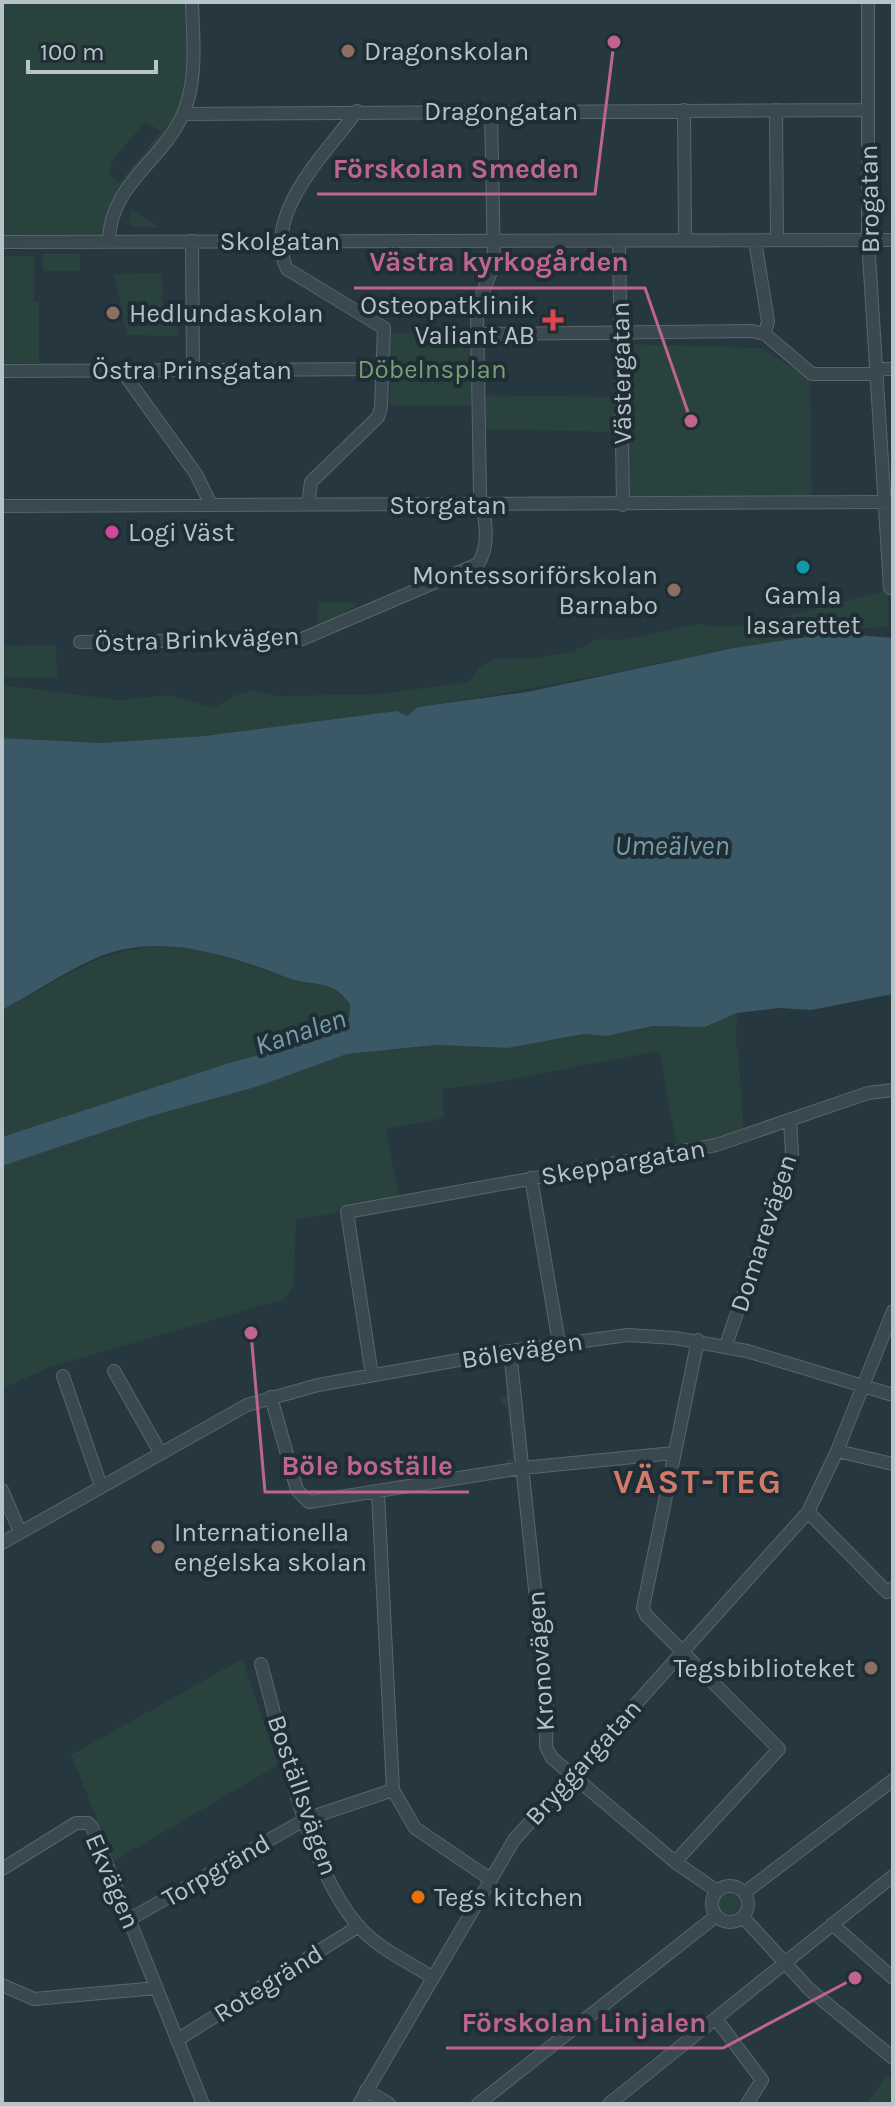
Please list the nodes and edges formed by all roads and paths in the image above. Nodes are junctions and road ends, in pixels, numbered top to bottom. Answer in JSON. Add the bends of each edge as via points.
{"nodes":[{"id":1,"x":192,"y":2,"type":"edge"},
{"id":2,"x":868,"y":2,"type":"edge"},
{"id":3,"x":684,"y":110,"type":"junction"},
{"id":4,"x":776,"y":110,"type":"junction"},
{"id":5,"x":868,"y":110,"type":"junction"},
{"id":6,"x":357,"y":111,"type":"junction"},
{"id":7,"x":491,"y":111,"type":"junction"},
{"id":8,"x":183,"y":114,"type":"junction"},
{"id":9,"x":281,"y":240,"type":"junction"},
{"id":10,"x":492,"y":240,"type":"junction"},
{"id":11,"x":685,"y":240,"type":"junction"},
{"id":12,"x":777,"y":240,"type":"junction"},
{"id":13,"x":868,"y":240,"type":"junction"},
{"id":14,"x":893,"y":240,"type":"edge"},
{"id":15,"x":109,"y":241,"type":"junction"},
{"id":16,"x":192,"y":241,"type":"junction"},
{"id":17,"x":619,"y":241,"type":"junction"},
{"id":18,"x":755,"y":241,"type":"junction"},
{"id":19,"x":2,"y":242,"type":"edge"},
{"id":20,"x":620,"y":333,"type":"junction"},
{"id":21,"x":478,"y":334,"type":"junction"},
{"id":22,"x":765,"y":334,"type":"junction"},
{"id":23,"x":193,"y":369,"type":"junction"},
{"id":24,"x":382,"y":369,"type":"junction"},
{"id":25,"x":893,"y":369,"type":"edge"},
{"id":26,"x":2,"y":371,"type":"edge"},
{"id":27,"x":122,"y":371,"type":"junction"},
{"id":28,"x":876,"y":374,"type":"junction"},
{"id":29,"x":889,"y":502,"type":"edge"},
{"id":30,"x":308,"y":504,"type":"junction"},
{"id":31,"x":211,"y":505,"type":"junction"},
{"id":32,"x":482,"y":505,"type":"junction"},
{"id":33,"x":623,"y":505,"type":"junction"},
{"id":34,"x":2,"y":506,"type":"edge"},
{"id":35,"x":890,"y":588,"type":"dead end"},
{"id":36,"x":80,"y":642,"type":"dead end"},
{"id":37,"x":893,"y":1090,"type":"edge"},
{"id":38,"x":790,"y":1121,"type":"junction"},
{"id":39,"x":531,"y":1178,"type":"junction"},
{"id":40,"x":893,"y":1311,"type":"edge"},
{"id":41,"x":698,"y":1340,"type":"junction"},
{"id":42,"x":559,"y":1343,"type":"junction"},
{"id":43,"x":726,"y":1345,"type":"junction"},
{"id":44,"x":510,"y":1351,"type":"junction"},
{"id":45,"x":114,"y":1371,"type":"dead end"},
{"id":46,"x":372,"y":1375,"type":"junction"},
{"id":47,"x":63,"y":1376,"type":"dead end"},
{"id":48,"x":861,"y":1387,"type":"junction"},
{"id":49,"x":893,"y":1395,"type":"edge"},
{"id":50,"x":271,"y":1397,"type":"junction"},
{"id":51,"x":837,"y":1451,"type":"junction"},
{"id":52,"x":160,"y":1452,"type":"junction"},
{"id":53,"x":674,"y":1453,"type":"junction"},
{"id":54,"x":893,"y":1464,"type":"edge"},
{"id":55,"x":522,"y":1468,"type":"junction"},
{"id":56,"x":101,"y":1486,"type":"junction"},
{"id":57,"x":2,"y":1490,"type":"edge"},
{"id":58,"x":378,"y":1493,"type":"junction"},
{"id":59,"x":808,"y":1512,"type":"junction"},
{"id":60,"x":20,"y":1532,"type":"junction"},
{"id":61,"x":2,"y":1543,"type":"edge"},
{"id":62,"x":893,"y":1588,"type":"edge"},
{"id":63,"x":683,"y":1652,"type":"junction"},
{"id":64,"x":261,"y":1664,"type":"dead end"},
{"id":65,"x":572,"y":1775,"type":"junction"},
{"id":66,"x":893,"y":1780,"type":"edge"},
{"id":67,"x":393,"y":1790,"type":"junction"},
{"id":68,"x":306,"y":1819,"type":"junction"},
{"id":69,"x":675,"y":1862,"type":"junction"},
{"id":70,"x":2,"y":1869,"type":"edge"},
{"id":71,"x":893,"y":1876,"type":"edge"},
{"id":72,"x":490,"y":1879,"type":"junction"},
{"id":73,"x":717,"y":1891,"type":"junction"},
{"id":74,"x":744,"y":1893,"type":"junction"},
{"id":75,"x":716,"y":1916,"type":"junction"},
{"id":76,"x":743,"y":1917,"type":"junction"},
{"id":77,"x":130,"y":1919,"type":"junction"},
{"id":78,"x":832,"y":1924,"type":"junction"},
{"id":79,"x":359,"y":1926,"type":"junction"},
{"id":80,"x":786,"y":1964,"type":"junction"},
{"id":81,"x":432,"y":1977,"type":"junction"},
{"id":82,"x":893,"y":1978,"type":"edge"},
{"id":83,"x":2,"y":1985,"type":"edge"},
{"id":84,"x":157,"y":1988,"type":"junction"},
{"id":85,"x":716,"y":2019,"type":"junction"},
{"id":86,"x":177,"y":2040,"type":"junction"},
{"id":87,"x":893,"y":2058,"type":"edge"},
{"id":88,"x":366,"y":2090,"type":"junction"},
{"id":89,"x":203,"y":2104,"type":"edge"},
{"id":90,"x":359,"y":2104,"type":"edge"},
{"id":91,"x":389,"y":2104,"type":"edge"},
{"id":92,"x":478,"y":2104,"type":"edge"},
{"id":93,"x":609,"y":2104,"type":"edge"},
{"id":94,"x":747,"y":2104,"type":"edge"}],
"edges":[{"from":1,"to":8,"type":"street","via":[[191,80]]},
{"from":2,"to":5,"type":"street","name":"Brogatan"},
{"from":3,"to":4,"type":"street","name":"Dragongatan"},
{"from":3,"to":7,"type":"street","name":"Dragongatan"},
{"from":3,"to":11,"type":"street"},
{"from":4,"to":5,"type":"street","name":"Dragongatan"},
{"from":4,"to":12,"type":"street"},
{"from":5,"to":13,"type":"street","name":"Brogatan"},
{"from":6,"to":7,"type":"street","name":"Dragongatan"},
{"from":6,"to":8,"type":"street","name":"Dragongatan"},
{"from":6,"to":9,"type":"street","via":[[287,207]]},
{"from":7,"to":10,"type":"street","name":"Östra Brinkvägen"},
{"from":8,"to":15,"type":"street","via":[[124,190],[111,214]]},
{"from":9,"to":10,"type":"street","name":"Skolgatan"},
{"from":9,"to":16,"type":"street","name":"Skolgatan"},
{"from":9,"to":24,"type":"street","via":[[287,269],[384,328]]},
{"from":10,"to":17,"type":"street","name":"Skolgatan"},
{"from":10,"to":21,"type":"street","name":"Östra Brinkvägen","via":[[494,264],[478,300]]},
{"from":11,"to":17,"type":"street","name":"Skolgatan"},
{"from":11,"to":18,"type":"street","name":"Skolgatan"},
{"from":12,"to":13,"type":"street","name":"Skolgatan"},
{"from":12,"to":18,"type":"street","name":"Skolgatan"},
{"from":13,"to":14,"type":"street","name":"Skolgatan"},
{"from":13,"to":28,"type":"street","name":"Brogatan"},
{"from":15,"to":16,"type":"street","name":"Skolgatan"},
{"from":15,"to":19,"type":"street","name":"Skolgatan"},
{"from":16,"to":23,"type":"street"},
{"from":17,"to":20,"type":"street","name":"Västergatan"},
{"from":18,"to":22,"type":"street","via":[[768,321]]},
{"from":20,"to":21,"type":"street"},
{"from":20,"to":22,"type":"street"},
{"from":20,"to":33,"type":"street","name":"Västergatan"},
{"from":21,"to":32,"type":"street","name":"Östra Brinkvägen"},
{"from":22,"to":28,"type":"street","via":[[812,374]]},
{"from":23,"to":24,"type":"street","name":"Östra Prinsgatan"},
{"from":23,"to":27,"type":"street","name":"Östra Prinsgatan"},
{"from":24,"to":30,"type":"street","via":[[380,412],[311,482]]},
{"from":25,"to":28,"type":"street"},
{"from":26,"to":27,"type":"street","name":"Östra Prinsgatan"},
{"from":27,"to":31,"type":"street","via":[[196,474]]},
{"from":28,"to":29,"type":"street","name":"Brogatan"},
{"from":29,"to":33,"type":"street","name":"Storgatan"},
{"from":29,"to":35,"type":"street","name":"Brogatan"},
{"from":30,"to":31,"type":"street","name":"Storgatan"},
{"from":30,"to":32,"type":"street","name":"Storgatan"},
{"from":31,"to":34,"type":"street","name":"Storgatan"},
{"from":32,"to":33,"type":"street","name":"Storgatan"},
{"from":32,"to":36,"type":"street","name":"Östra Brinkvägen","via":[[485,550],[471,570],[302,639]]},
{"from":37,"to":38,"type":"street","name":"Skeppargatan","via":[[868,1093]]},
{"from":38,"to":39,"type":"street","name":"Skeppargatan","via":[[716,1145]]},
{"from":38,"to":43,"type":"street","name":"Domarevägen","via":[[792,1153]]},
{"from":39,"to":42,"type":"street"},
{"from":39,"to":46,"type":"street","name":"Skeppargatan","via":[[347,1212]]},
{"from":40,"to":48,"type":"street","name":"Bryggargatan"},
{"from":41,"to":42,"type":"street","name":"Bölevägen","via":[[628,1335]]},
{"from":41,"to":43,"type":"street","name":"Bölevägen"},
{"from":41,"to":53,"type":"street"},
{"from":42,"to":44,"type":"street","name":"Bölevägen"},
{"from":43,"to":48,"type":"street","name":"Bölevägen"},
{"from":44,"to":46,"type":"street","name":"Bölevägen"},
{"from":44,"to":55,"type":"street","name":"Kronovägen"},
{"from":45,"to":52,"type":"street"},
{"from":46,"to":50,"type":"street","name":"Bölevägen"},
{"from":47,"to":56,"type":"street"},
{"from":48,"to":49,"type":"street","name":"Bölevägen"},
{"from":48,"to":51,"type":"street","name":"Bryggargatan"},
{"from":50,"to":52,"type":"street","name":"Bölevägen","via":[[209,1423]]},
{"from":50,"to":58,"type":"street","via":[[301,1497],[321,1503]]},
{"from":51,"to":54,"type":"street"},
{"from":51,"to":59,"type":"street","name":"Bryggargatan"},
{"from":52,"to":56,"type":"street","name":"Bölevägen"},
{"from":53,"to":55,"type":"street"},
{"from":53,"to":63,"type":"street","via":[[643,1600],[646,1615]]},
{"from":55,"to":58,"type":"street"},
{"from":55,"to":65,"type":"street","name":"Kronovägen","via":[[547,1703],[546,1747]]},
{"from":56,"to":60,"type":"street","name":"Bölevägen"},
{"from":57,"to":60,"type":"street"},
{"from":58,"to":67,"type":"street"},
{"from":59,"to":62,"type":"street","via":[[887,1592]]},
{"from":59,"to":63,"type":"street","name":"Bryggargatan"},
{"from":60,"to":61,"type":"street","name":"Bölevägen"},
{"from":63,"to":65,"type":"street","name":"Bryggargatan"},
{"from":63,"to":69,"type":"street","via":[[779,1749]]},
{"from":64,"to":68,"type":"street","name":"Boställsvägen"},
{"from":65,"to":69,"type":"street","name":"Kronovägen"},
{"from":65,"to":72,"type":"street","name":"Bryggargatan","via":[[521,1831]]},
{"from":66,"to":74,"type":"street"},
{"from":67,"to":68,"type":"street","name":"Torpgränd"},
{"from":67,"to":72,"type":"street","via":[[415,1828]]},
{"from":68,"to":77,"type":"street","name":"Torpgränd"},
{"from":68,"to":79,"type":"street","name":"Boställsvägen","via":[[331,1882]]},
{"from":69,"to":73,"type":"street","name":"Kronovägen"},
{"from":70,"to":77,"type":"street","name":"Ekvägen","via":[[76,1823],[88,1823]]},
{"from":71,"to":78,"type":"street"},
{"from":72,"to":81,"type":"street","name":"Bryggargatan"},
{"from":73,"to":74,"type":"street","via":[[728,1886]]},
{"from":73,"to":75,"type":"street","via":[[712,1904]]},
{"from":74,"to":76,"type":"street","via":[[748,1904]]},
{"from":75,"to":76,"type":"street","via":[[730,1922]]},
{"from":75,"to":92,"type":"street"},
{"from":76,"to":80,"type":"street"},
{"from":77,"to":84,"type":"street","name":"Ekvägen"},
{"from":78,"to":80,"type":"street"},
{"from":78,"to":82,"type":"street"},
{"from":79,"to":81,"type":"street","name":"Boställsvägen"},
{"from":79,"to":86,"type":"street","name":"Rotegränd"},
{"from":80,"to":85,"type":"street"},
{"from":80,"to":87,"type":"street"},
{"from":81,"to":88,"type":"street","name":"Bryggargatan"},
{"from":83,"to":84,"type":"street","via":[[34,1999]]},
{"from":84,"to":86,"type":"street","name":"Ekvägen"},
{"from":85,"to":93,"type":"street"},
{"from":85,"to":94,"type":"street","via":[[762,2080]]},
{"from":86,"to":89,"type":"street","name":"Ekvägen"},
{"from":88,"to":90,"type":"street","name":"Bryggargatan"},
{"from":88,"to":91,"type":"street"}]}
